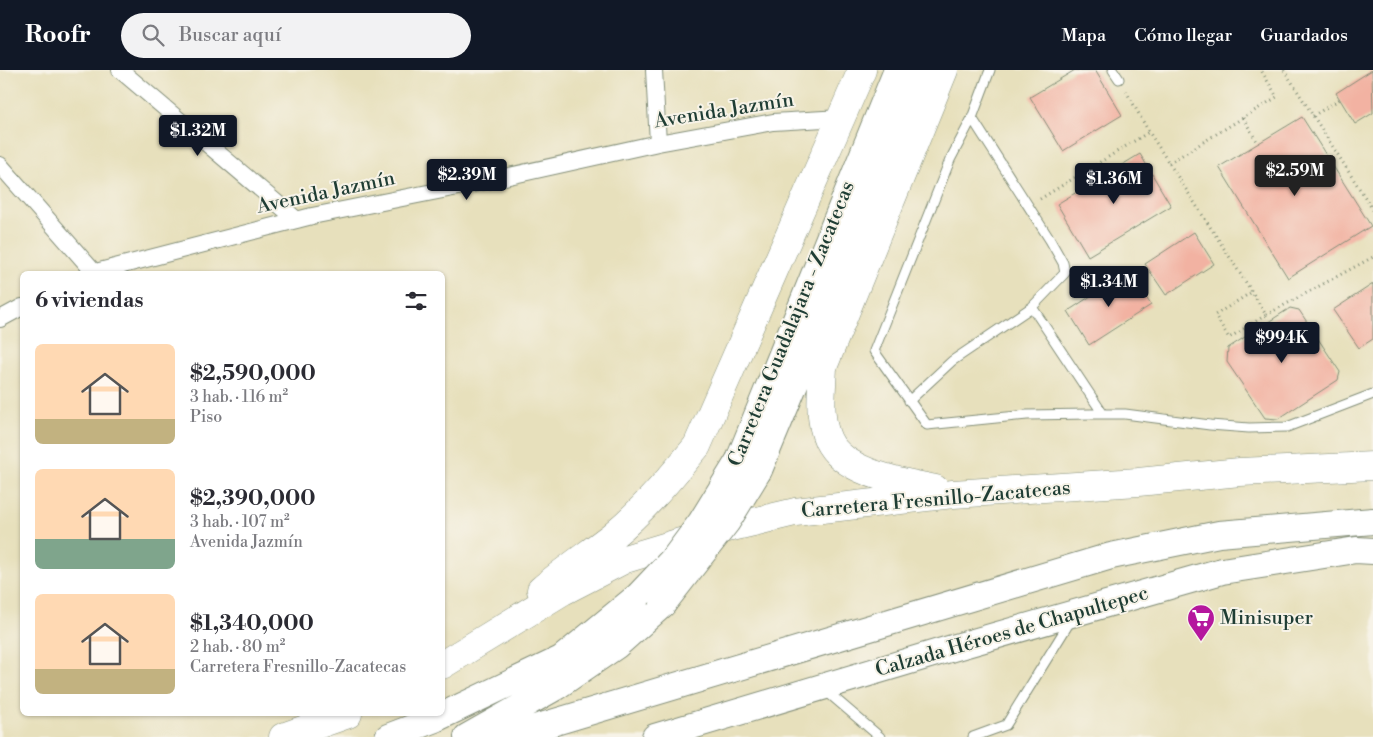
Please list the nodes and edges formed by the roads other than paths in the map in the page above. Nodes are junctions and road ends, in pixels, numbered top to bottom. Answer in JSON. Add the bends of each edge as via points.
{"nodes":[{"id":1,"x":120,"y":70,"type":"edge"},
{"id":2,"x":654,"y":70,"type":"edge"},
{"id":3,"x":862,"y":70,"type":"edge"},
{"id":4,"x":897,"y":70,"type":"edge"},
{"id":5,"x":922,"y":70,"type":"edge"},
{"id":6,"x":944,"y":70,"type":"edge"},
{"id":7,"x":990,"y":70,"type":"edge"},
{"id":8,"x":1113,"y":70,"type":"edge"},
{"id":9,"x":1119,"y":79,"type":"road end"},
{"id":10,"x":841,"y":118,"type":"junction"},
{"id":11,"x":972,"y":118,"type":"junction"},
{"id":12,"x":658,"y":143,"type":"junction"},
{"id":13,"x":0,"y":165,"type":"edge"},
{"id":14,"x":297,"y":220,"type":"junction"},
{"id":15,"x":88,"y":271,"type":"edge"},
{"id":16,"x":98,"y":271,"type":"edge"},
{"id":17,"x":1032,"y":307,"type":"junction"},
{"id":18,"x":20,"y":308,"type":"edge"},
{"id":19,"x":0,"y":319,"type":"edge"},
{"id":20,"x":1373,"y":394,"type":"edge"},
{"id":21,"x":909,"y":401,"type":"junction"},
{"id":22,"x":1103,"y":414,"type":"junction"},
{"id":23,"x":749,"y":465,"type":"junction"},
{"id":24,"x":1373,"y":466,"type":"edge"},
{"id":25,"x":954,"y":494,"type":"junction"},
{"id":26,"x":1373,"y":521,"type":"edge"},
{"id":27,"x":1373,"y":551,"type":"edge"},
{"id":28,"x":651,"y":599,"type":"junction"},
{"id":29,"x":1075,"y":613,"type":"junction"},
{"id":30,"x":489,"y":635,"type":"junction"},
{"id":31,"x":445,"y":663,"type":"edge"},
{"id":32,"x":821,"y":687,"type":"junction"},
{"id":33,"x":445,"y":714,"type":"edge"},
{"id":34,"x":342,"y":716,"type":"edge"},
{"id":35,"x":441,"y":716,"type":"edge"},
{"id":36,"x":283,"y":737,"type":"edge"},
{"id":37,"x":388,"y":737,"type":"edge"},
{"id":38,"x":468,"y":737,"type":"edge"},
{"id":39,"x":505,"y":737,"type":"edge"},
{"id":40,"x":655,"y":737,"type":"edge"},
{"id":41,"x":880,"y":737,"type":"edge"},
{"id":42,"x":973,"y":737,"type":"edge"}],
"edges":[{"from":1,"to":14,"type":"street"},
{"from":2,"to":12,"type":"street"},
{"from":3,"to":10,"type":"highway"},
{"from":4,"to":23,"type":"main road","name":"Carretera Guadalajara - Zacatecas"},
{"from":5,"to":23,"type":"main road","name":"Carretera Guadalajara - Zacatecas","via":[[836,285]]},
{"from":6,"to":25,"type":"highway","via":[[822,367],[821,411],[829,441],[857,467]]},
{"from":7,"to":11,"type":"lane"},
{"from":8,"to":9,"type":"lane"},
{"from":10,"to":12,"type":"street","name":"Avenida Jazmín","via":[[773,122]]},
{"from":10,"to":30,"type":"highway","via":[[697,446],[662,488],[613,535],[561,572]]},
{"from":11,"to":17,"type":"lane","via":[[1063,263],[1065,273]]},
{"from":11,"to":21,"type":"lane","via":[[950,160],[874,351]]},
{"from":12,"to":14,"type":"street","name":"Avenida Jazmín"},
{"from":13,"to":15,"type":"street"},
{"from":14,"to":16,"type":"street","name":"Avenida Jazmín"},
{"from":17,"to":21,"type":"lane","via":[[952,361]]},
{"from":17,"to":22,"type":"lane"},
{"from":18,"to":19,"type":"street"},
{"from":20,"to":22,"type":"lane","via":[[1287,426],[1249,428]]},
{"from":21,"to":22,"type":"lane","via":[[928,425],[1027,415]]},
{"from":23,"to":28,"type":"main road","name":"Carretera Guadalajara - Zacatecas","bridge":true,"via":[[727,522]]},
{"from":24,"to":25,"type":"highway","name":"Carretera Fresnillo-Zacatecas","via":[[1240,472]]},
{"from":25,"to":30,"type":"highway","name":"Carretera Fresnillo-Zacatecas","via":[[795,512],[634,556],[563,591]]},
{"from":26,"to":39,"type":"main road","via":[[1219,534],[1111,556]]},
{"from":27,"to":29,"type":"main road","name":"Calzada Héroes de Chapultepec","via":[[1356,550],[1222,571]]},
{"from":28,"to":33,"type":"main road","name":"Carretera Guadalajara - Zacatecas","via":[[561,659]]},
{"from":28,"to":38,"type":"main road","name":"Carretera Guadalajara - Zacatecas","via":[[616,646],[556,687]]},
{"from":29,"to":32,"type":"main road","name":"Calzada Héroes de Chapultepec"},
{"from":29,"to":42,"type":"lane","via":[[1006,725]]},
{"from":30,"to":31,"type":"highway","name":"Carretera Fresnillo-Zacatecas"},
{"from":32,"to":40,"type":"main road","name":"Calzada Héroes de Chapultepec"},
{"from":32,"to":41,"type":"lane"},
{"from":34,"to":36,"type":"highway"},
{"from":35,"to":37,"type":"main road","name":"Carretera Guadalajara - Zacatecas"}]}
